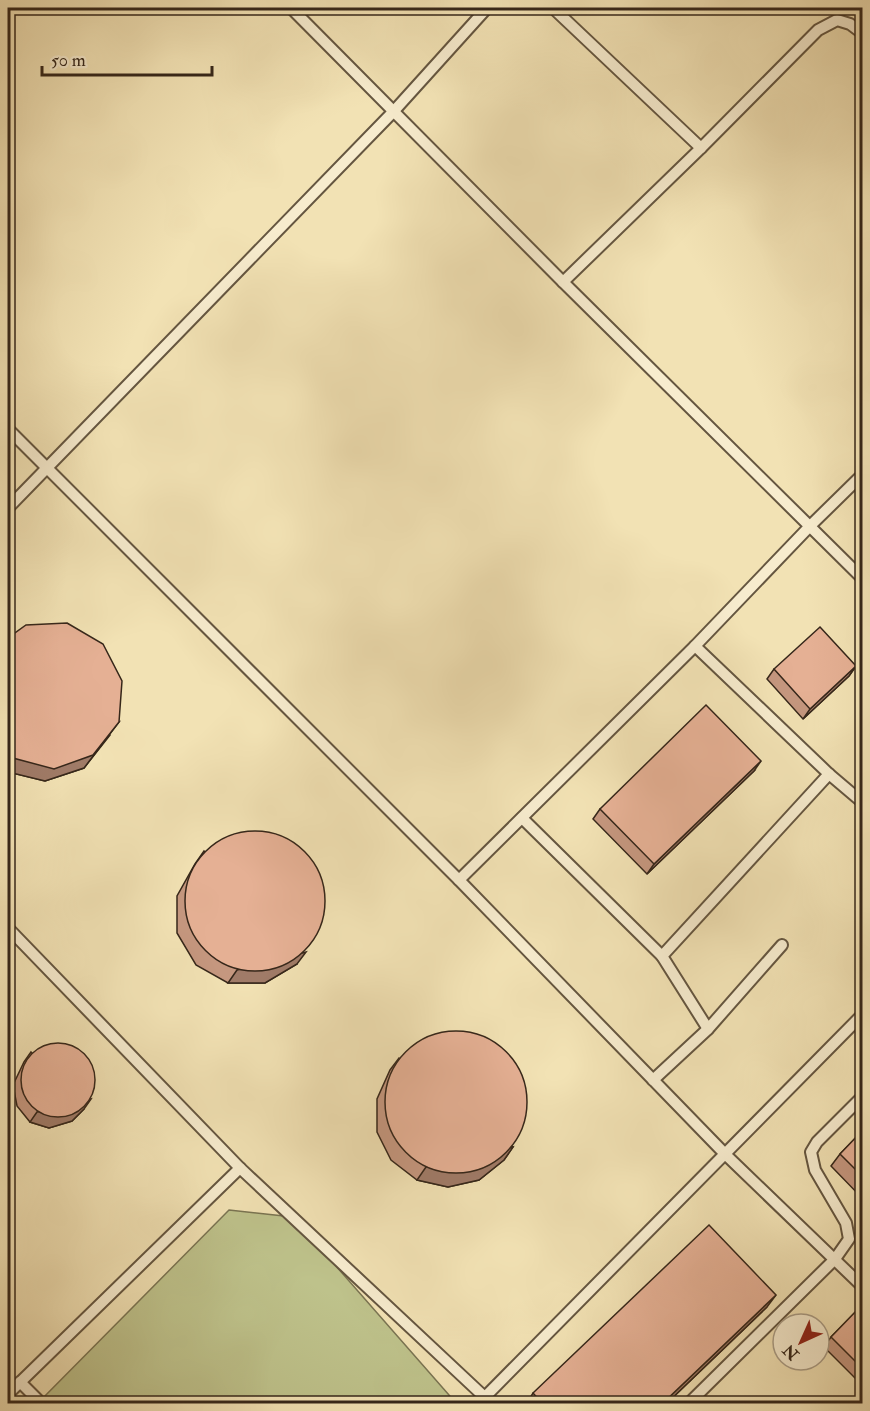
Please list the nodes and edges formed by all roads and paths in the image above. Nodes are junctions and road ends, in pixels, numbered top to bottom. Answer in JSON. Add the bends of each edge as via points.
{"nodes":[{"id":1,"x":291,"y":8,"type":"edge"},
{"id":2,"x":487,"y":8,"type":"edge"},
{"id":3,"x":553,"y":8,"type":"edge"},
{"id":4,"x":862,"y":33,"type":"edge"},
{"id":5,"x":393,"y":112,"type":"junction"},
{"id":6,"x":701,"y":148,"type":"junction"},
{"id":7,"x":563,"y":282,"type":"junction"},
{"id":8,"x":8,"y":429,"type":"edge"},
{"id":9,"x":46,"y":468,"type":"junction"},
{"id":10,"x":862,"y":475,"type":"edge"},
{"id":11,"x":8,"y":508,"type":"edge"},
{"id":12,"x":810,"y":526,"type":"junction"},
{"id":13,"x":862,"y":578,"type":"edge"},
{"id":14,"x":695,"y":646,"type":"junction"},
{"id":15,"x":829,"y":774,"type":"junction"},
{"id":16,"x":862,"y":802,"type":"edge"},
{"id":17,"x":522,"y":818,"type":"junction"},
{"id":18,"x":459,"y":880,"type":"junction"},
{"id":19,"x":8,"y":928,"type":"edge"},
{"id":20,"x":782,"y":945,"type":"dead end"},
{"id":21,"x":662,"y":956,"type":"junction"},
{"id":22,"x":862,"y":1015,"type":"edge"},
{"id":23,"x":708,"y":1029,"type":"junction"},
{"id":24,"x":652,"y":1080,"type":"junction"},
{"id":25,"x":862,"y":1097,"type":"edge"},
{"id":26,"x":726,"y":1155,"type":"junction"},
{"id":27,"x":240,"y":1168,"type":"junction"},
{"id":28,"x":836,"y":1259,"type":"junction"},
{"id":29,"x":862,"y":1286,"type":"edge"},
{"id":30,"x":20,"y":1382,"type":"junction"},
{"id":31,"x":8,"y":1394,"type":"edge"},
{"id":32,"x":485,"y":1401,"type":"edge"},
{"id":33,"x":42,"y":1404,"type":"edge"},
{"id":34,"x":687,"y":1404,"type":"edge"}],
"edges":[{"from":1,"to":5,"type":"lane"},
{"from":2,"to":5,"type":"lane"},
{"from":3,"to":6,"type":"lane"},
{"from":4,"to":6,"type":"lane","via":[[837,20],[818,30]]},
{"from":5,"to":7,"type":"lane"},
{"from":5,"to":9,"type":"lane"},
{"from":6,"to":7,"type":"lane"},
{"from":7,"to":12,"type":"lane"},
{"from":8,"to":9,"type":"lane"},
{"from":9,"to":11,"type":"lane"},
{"from":9,"to":18,"type":"lane"},
{"from":10,"to":12,"type":"lane"},
{"from":12,"to":13,"type":"lane"},
{"from":12,"to":14,"type":"lane"},
{"from":14,"to":15,"type":"lane"},
{"from":14,"to":17,"type":"lane"},
{"from":15,"to":16,"type":"lane"},
{"from":15,"to":21,"type":"lane"},
{"from":17,"to":18,"type":"lane"},
{"from":17,"to":21,"type":"lane"},
{"from":18,"to":24,"type":"lane"},
{"from":19,"to":27,"type":"lane"},
{"from":20,"to":23,"type":"lane"},
{"from":21,"to":23,"type":"lane"},
{"from":22,"to":26,"type":"lane"},
{"from":23,"to":24,"type":"lane"},
{"from":24,"to":26,"type":"lane"},
{"from":25,"to":28,"type":"lane","via":[[817,1142],[812,1152],[815,1170],[846,1223],[849,1239]]},
{"from":26,"to":28,"type":"lane"},
{"from":26,"to":32,"type":"lane"},
{"from":27,"to":30,"type":"lane"},
{"from":27,"to":32,"type":"lane"},
{"from":28,"to":29,"type":"lane"},
{"from":28,"to":34,"type":"lane"},
{"from":30,"to":31,"type":"lane"},
{"from":30,"to":33,"type":"lane"}]}
